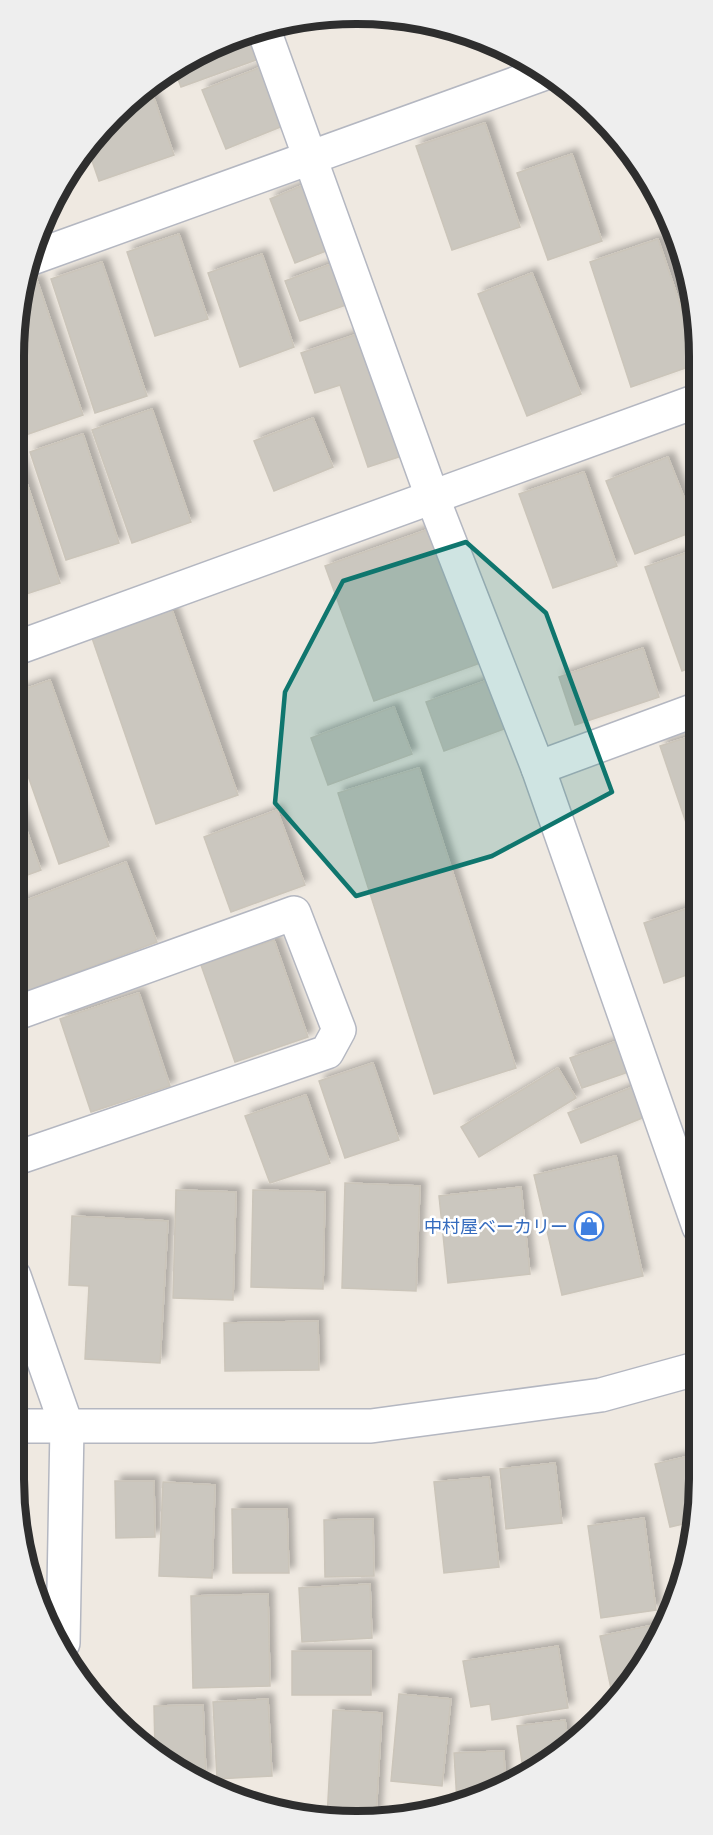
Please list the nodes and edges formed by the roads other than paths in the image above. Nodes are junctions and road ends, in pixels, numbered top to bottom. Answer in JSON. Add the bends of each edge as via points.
{"nodes":[{"id":1,"x":266,"y":36,"type":"edge"},
{"id":2,"x":535,"y":77,"type":"edge"},
{"id":3,"x":309,"y":159,"type":"junction"},
{"id":4,"x":40,"y":256,"type":"edge"},
{"id":5,"x":689,"y":404,"type":"edge"},
{"id":6,"x":433,"y":499,"type":"junction"},
{"id":7,"x":24,"y":645,"type":"edge"},
{"id":8,"x":689,"y":712,"type":"edge"},
{"id":9,"x":538,"y":768,"type":"junction"},
{"id":10,"x":24,"y":1010,"type":"edge"},
{"id":11,"x":24,"y":1156,"type":"edge"},
{"id":12,"x":689,"y":1198,"type":"edge"},
{"id":13,"x":24,"y":1304,"type":"edge"},
{"id":14,"x":689,"y":1371,"type":"edge"},
{"id":15,"x":24,"y":1426,"type":"edge"},
{"id":16,"x":67,"y":1427,"type":"junction"},
{"id":17,"x":63,"y":1635,"type":"edge"}],
"edges":[{"from":1,"to":3,"type":"street"},
{"from":2,"to":3,"type":"street"},
{"from":3,"to":4,"type":"street"},
{"from":3,"to":6,"type":"street"},
{"from":5,"to":6,"type":"street"},
{"from":6,"to":7,"type":"street"},
{"from":6,"to":9,"type":"street"},
{"from":8,"to":9,"type":"street"},
{"from":9,"to":12,"type":"street"},
{"from":10,"to":11,"type":"street","via":[[294,914],[339,1030],[327,1052]]},
{"from":13,"to":16,"type":"street"},
{"from":14,"to":16,"type":"street","via":[[601,1395],[371,1426]]},
{"from":15,"to":16,"type":"street"},
{"from":16,"to":17,"type":"street"}]}
